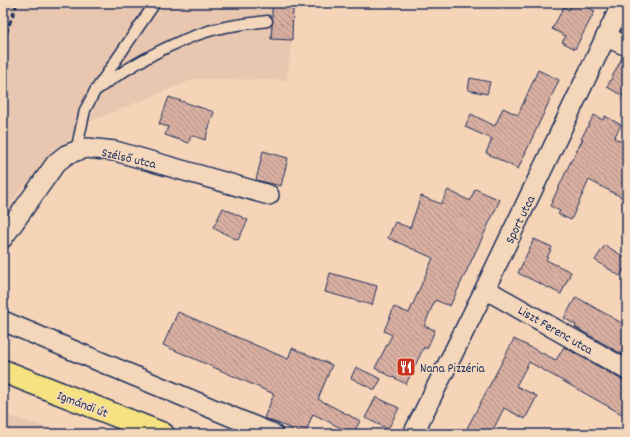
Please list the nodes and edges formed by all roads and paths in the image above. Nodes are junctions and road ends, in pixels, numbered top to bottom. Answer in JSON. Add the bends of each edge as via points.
{"nodes":[{"id":1,"x":155,"y":3,"type":"edge"},
{"id":2,"x":622,"y":3,"type":"edge"},
{"id":3,"x":267,"y":21,"type":"dead end"},
{"id":4,"x":606,"y":36,"type":"junction"},
{"id":5,"x":627,"y":46,"type":"edge"},
{"id":6,"x":95,"y":91,"type":"junction"},
{"id":7,"x":76,"y":151,"type":"junction"},
{"id":8,"x":269,"y":195,"type":"dead end"},
{"id":9,"x":3,"y":238,"type":"edge"},
{"id":10,"x":485,"y":289,"type":"junction"},
{"id":11,"x":3,"y":321,"type":"edge"},
{"id":12,"x":627,"y":370,"type":"edge"},
{"id":13,"x":3,"y":372,"type":"edge"},
{"id":14,"x":101,"y":410,"type":"junction"},
{"id":15,"x":122,"y":434,"type":"edge"},
{"id":16,"x":163,"y":434,"type":"edge"},
{"id":17,"x":273,"y":434,"type":"edge"},
{"id":18,"x":413,"y":434,"type":"edge"}],
"edges":[{"from":1,"to":6,"type":"lane"},
{"from":2,"to":4,"type":"street","name":"Sport utca"},
{"from":3,"to":6,"type":"lane","via":[[209,31],[190,38],[135,64]]},
{"from":4,"to":5,"type":"street"},
{"from":4,"to":10,"type":"street","name":"Sport utca"},
{"from":6,"to":7,"type":"lane","via":[[85,110]]},
{"from":7,"to":8,"type":"street","name":"Szélső utca","via":[[87,148],[115,151]]},
{"from":7,"to":9,"type":"street","name":"Szélső utca","via":[[66,155],[49,170]]},
{"from":10,"to":12,"type":"street","name":"Liszt Ferenc utca"},
{"from":10,"to":18,"type":"street","name":"Sport utca"},
{"from":11,"to":17,"type":"street"},
{"from":13,"to":14,"type":"main road","name":"Igmándi út"},
{"from":14,"to":15,"type":"main road"},
{"from":14,"to":16,"type":"main road","name":"Igmándi út"}]}
